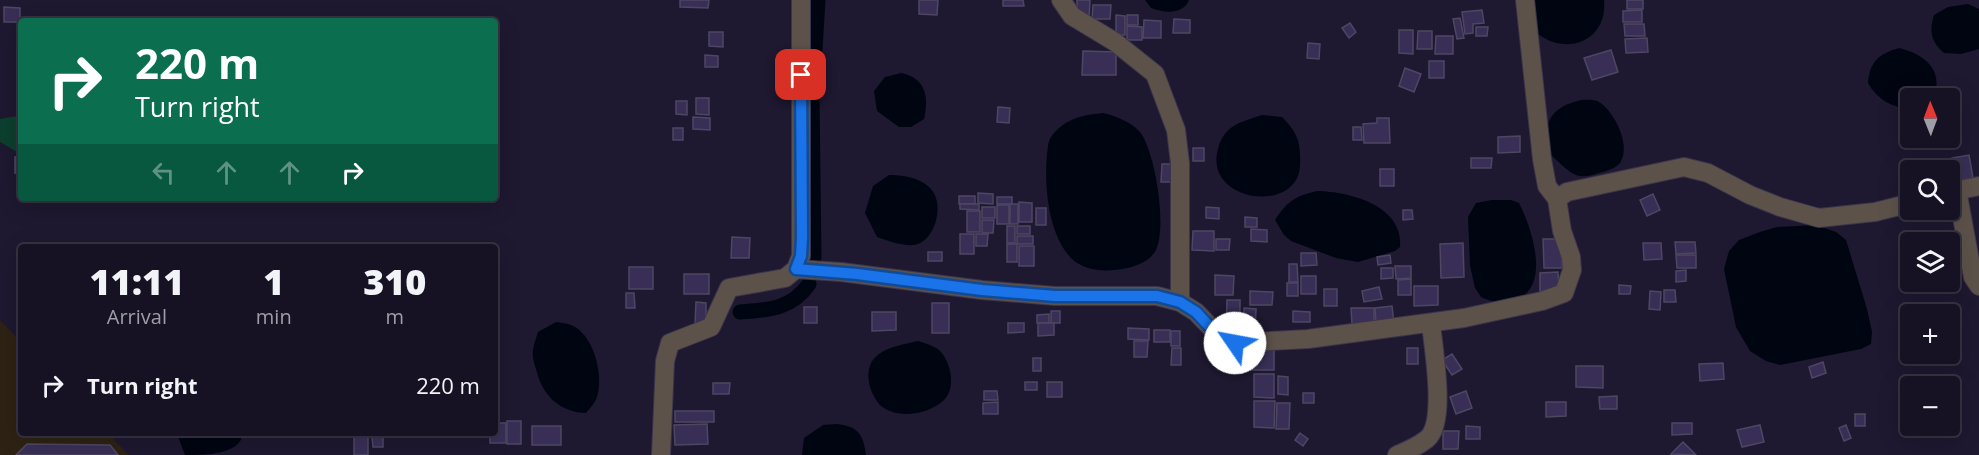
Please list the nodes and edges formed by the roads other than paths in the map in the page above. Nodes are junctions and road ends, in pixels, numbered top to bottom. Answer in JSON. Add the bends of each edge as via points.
{"nodes":[{"id":1,"x":801,"y":0,"type":"edge"},
{"id":2,"x":1061,"y":0,"type":"edge"},
{"id":3,"x":1525,"y":0,"type":"edge"},
{"id":4,"x":1979,"y":186,"type":"edge"},
{"id":5,"x":1960,"y":190,"type":"edge"},
{"id":6,"x":1557,"y":199,"type":"junction"},
{"id":7,"x":1900,"y":205,"type":"edge"},
{"id":8,"x":1960,"y":218,"type":"edge"},
{"id":9,"x":796,"y":269,"type":"junction"},
{"id":10,"x":1979,"y":286,"type":"edge"},
{"id":11,"x":1180,"y":302,"type":"junction"},
{"id":12,"x":1431,"y":323,"type":"junction"},
{"id":13,"x":661,"y":455,"type":"edge"},
{"id":14,"x":1397,"y":455,"type":"edge"}],
"edges":[{"from":1,"to":9,"type":"street","via":[[802,238]]},
{"from":2,"to":11,"type":"street","via":[[1072,16],[1115,42],[1155,74],[1176,130],[1180,162]]},
{"from":3,"to":6,"type":"street","via":[[1542,159],[1547,186]]},
{"from":4,"to":5,"type":"street"},
{"from":6,"to":7,"type":"street","via":[[1567,192],[1684,166],[1780,207],[1819,218]]},
{"from":6,"to":12,"type":"street","via":[[1572,270],[1564,293],[1508,310]]},
{"from":8,"to":10,"type":"street","via":[[1973,277]]},
{"from":9,"to":11,"type":"street","via":[[982,290],[1055,296],[1157,296]]},
{"from":9,"to":13,"type":"street","via":[[785,278],[729,288],[711,327],[670,343],[665,361]]},
{"from":11,"to":12,"type":"street","via":[[1196,312],[1221,339],[1235,343],[1308,339]]},
{"from":12,"to":14,"type":"street","via":[[1436,423],[1428,438]]}]}
